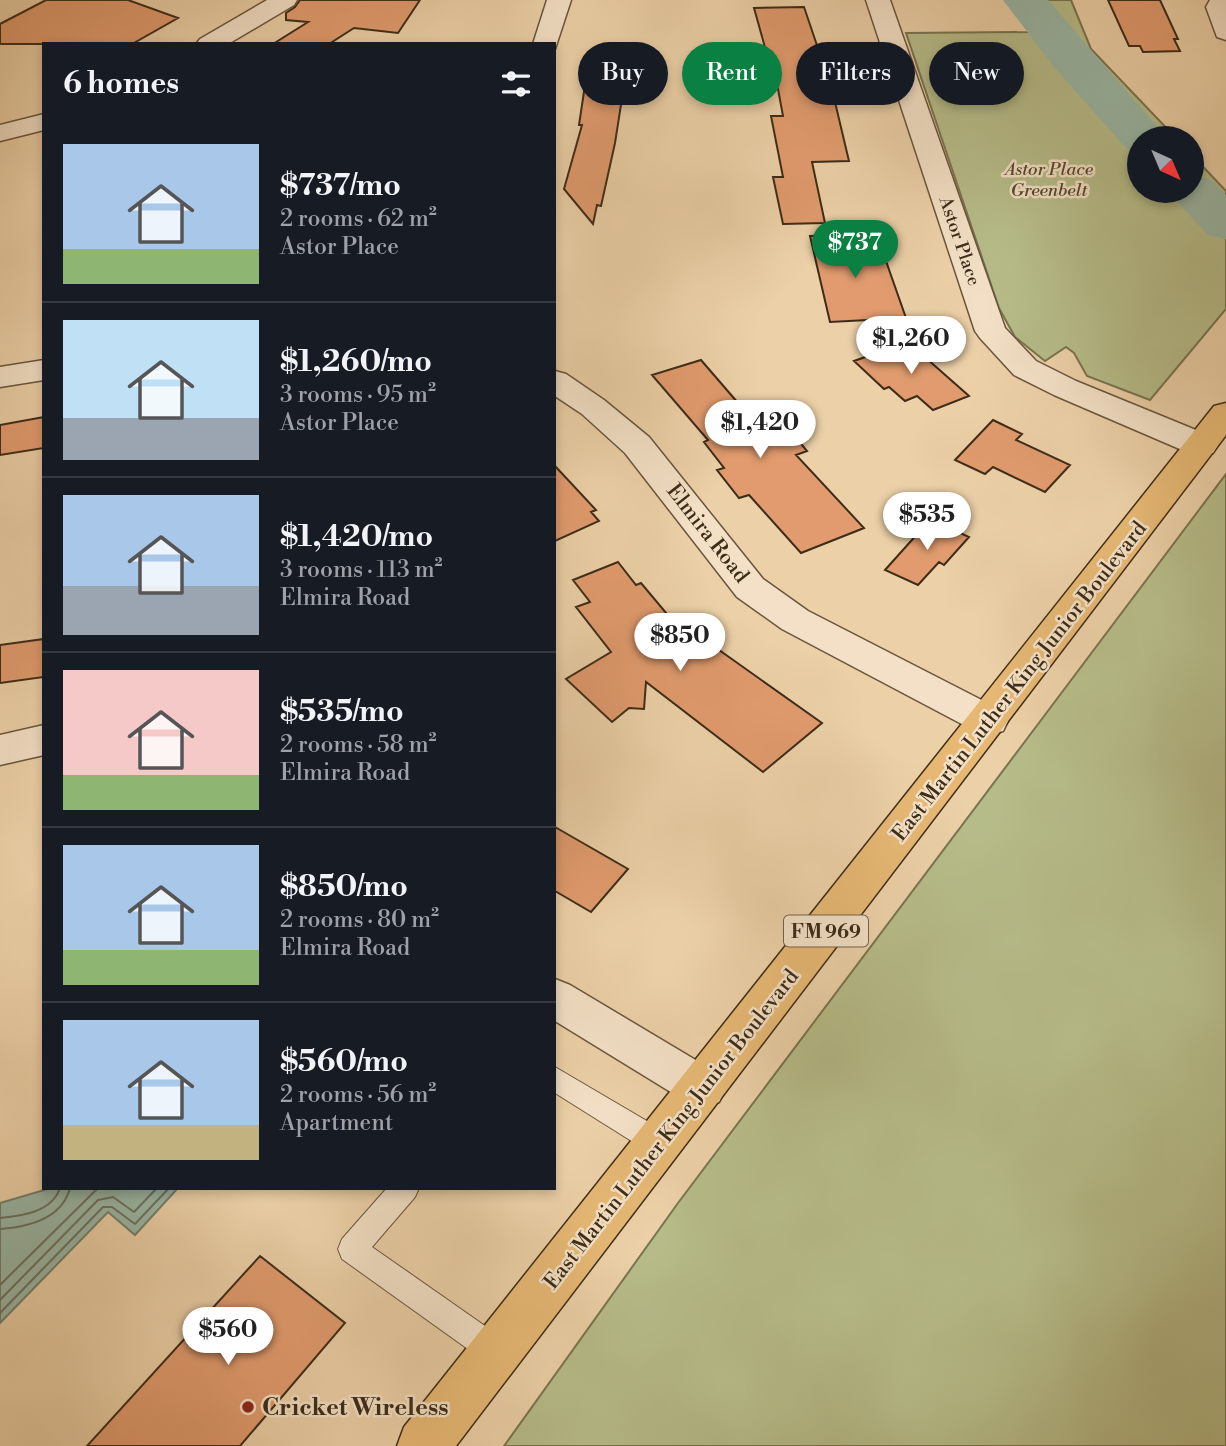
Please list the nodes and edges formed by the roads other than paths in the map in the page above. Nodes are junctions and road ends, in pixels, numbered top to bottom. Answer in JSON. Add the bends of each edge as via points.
{"nodes":[{"id":1,"x":285,"y":0,"type":"edge"},
{"id":2,"x":559,"y":0,"type":"edge"},
{"id":3,"x":878,"y":0,"type":"edge"},
{"id":4,"x":1220,"y":4,"type":"edge"},
{"id":5,"x":1226,"y":32,"type":"edge"},
{"id":6,"x":212,"y":42,"type":"edge"},
{"id":7,"x":547,"y":42,"type":"edge"},
{"id":8,"x":42,"y":122,"type":"edge"},
{"id":9,"x":0,"y":132,"type":"edge"},
{"id":10,"x":42,"y":370,"type":"edge"},
{"id":11,"x":0,"y":377,"type":"edge"},
{"id":12,"x":556,"y":382,"type":"edge"},
{"id":13,"x":1214,"y":429,"type":"edge"},
{"id":14,"x":989,"y":721,"type":"junction"},
{"id":15,"x":42,"y":740,"type":"edge"},
{"id":16,"x":0,"y":750,"type":"edge"},
{"id":17,"x":558,"y":1005,"type":"edge"},
{"id":18,"x":556,"y":1080,"type":"edge"},
{"id":19,"x":703,"y":1088,"type":"junction"},
{"id":20,"x":659,"y":1143,"type":"junction"},
{"id":21,"x":403,"y":1190,"type":"edge"},
{"id":22,"x":497,"y":1352,"type":"junction"},
{"id":23,"x":423,"y":1446,"type":"edge"}],
"edges":[{"from":1,"to":6,"type":"street"},
{"from":2,"to":7,"type":"street"},
{"from":3,"to":13,"type":"street","name":"Astor Place","via":[[991,331],[1025,368],[1065,388]]},
{"from":4,"to":5,"type":"street"},
{"from":8,"to":9,"type":"street"},
{"from":10,"to":11,"type":"street"},
{"from":12,"to":14,"type":"street","name":"Elmira Road","via":[[637,445],[750,588],[795,620]]},
{"from":13,"to":14,"type":"main road","name":"East Martin Luther King Junior Boulevard","number":"FM 969"},
{"from":14,"to":19,"type":"main road","name":"East Martin Luther King Junior Boulevard","number":"FM 969"},
{"from":15,"to":16,"type":"street"},
{"from":17,"to":19,"type":"street"},
{"from":18,"to":20,"type":"lane"},
{"from":19,"to":20,"type":"main road","name":"East Martin Luther King Junior Boulevard","number":"FM 969"},
{"from":20,"to":22,"type":"main road","name":"East Martin Luther King Junior Boulevard","number":"FM 969"},
{"from":21,"to":22,"type":"lane","via":[[352,1250]]},
{"from":22,"to":23,"type":"main road","name":"East Martin Luther King Junior Boulevard","number":"FM 969"}]}
